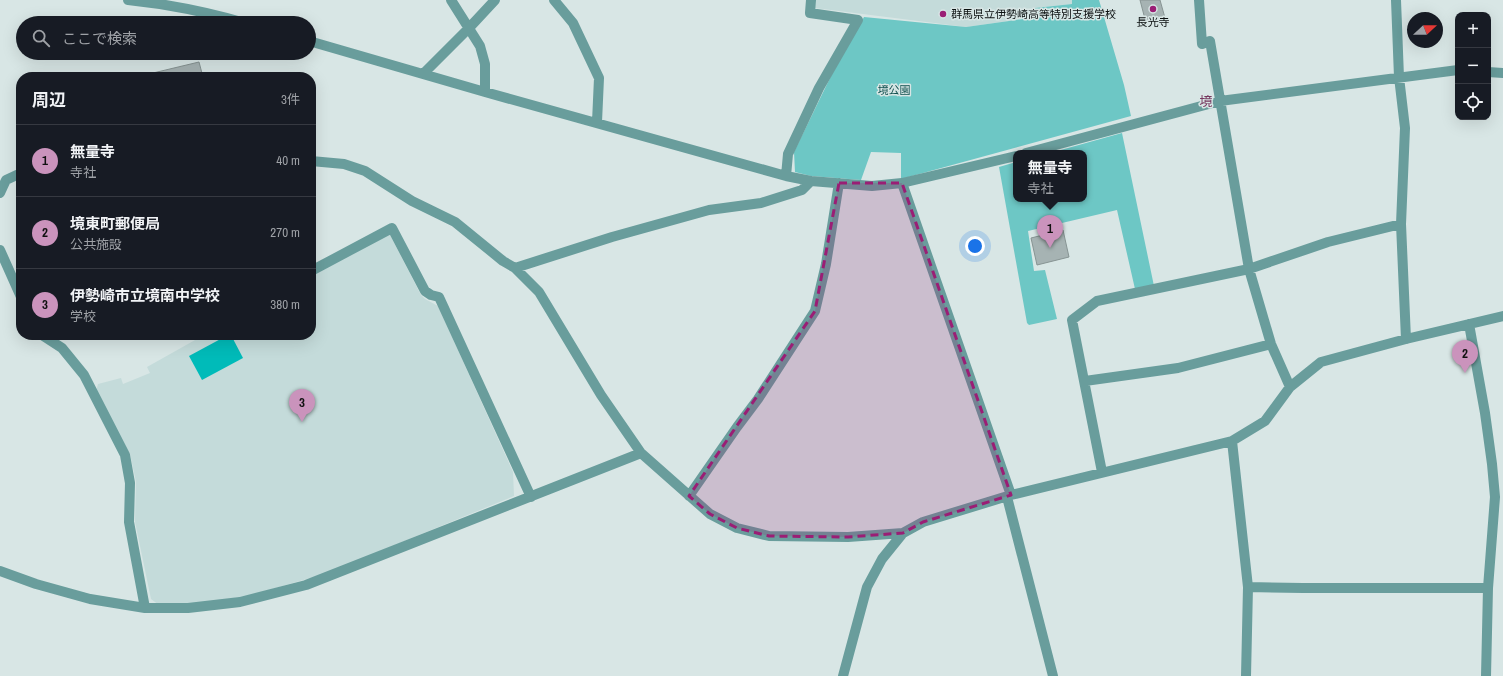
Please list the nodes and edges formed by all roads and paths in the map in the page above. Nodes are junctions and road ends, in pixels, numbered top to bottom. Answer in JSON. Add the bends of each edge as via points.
{"nodes":[{"id":1,"x":128,"y":0,"type":"edge"},
{"id":2,"x":451,"y":0,"type":"edge"},
{"id":3,"x":495,"y":0,"type":"edge"},
{"id":4,"x":554,"y":0,"type":"edge"},
{"id":5,"x":811,"y":0,"type":"edge"},
{"id":6,"x":1199,"y":0,"type":"edge"},
{"id":7,"x":1396,"y":0,"type":"edge"},
{"id":8,"x":215,"y":16,"type":"edge"},
{"id":9,"x":469,"y":28,"type":"junction"},
{"id":10,"x":316,"y":43,"type":"edge"},
{"id":11,"x":1455,"y":70,"type":"edge"},
{"id":12,"x":1491,"y":72,"type":"edge"},
{"id":13,"x":1503,"y":73,"type":"edge"},
{"id":14,"x":423,"y":74,"type":"junction"},
{"id":15,"x":1399,"y":77,"type":"junction"},
{"id":16,"x":485,"y":92,"type":"junction"},
{"id":17,"x":1220,"y":101,"type":"junction"},
{"id":18,"x":597,"y":122,"type":"junction"},
{"id":19,"x":1037,"y":150,"type":"edge"},
{"id":20,"x":1013,"y":157,"type":"edge"},
{"id":21,"x":316,"y":161,"type":"edge"},
{"id":22,"x":16,"y":175,"type":"edge"},
{"id":23,"x":786,"y":176,"type":"junction"},
{"id":24,"x":811,"y":181,"type":"junction"},
{"id":25,"x":839,"y":183,"type":"junction"},
{"id":26,"x":902,"y":183,"type":"junction"},
{"id":27,"x":0,"y":193,"type":"edge"},
{"id":28,"x":1401,"y":224,"type":"junction"},
{"id":29,"x":0,"y":250,"type":"edge"},
{"id":30,"x":316,"y":268,"type":"edge"},
{"id":31,"x":515,"y":268,"type":"junction"},
{"id":32,"x":1249,"y":269,"type":"junction"},
{"id":33,"x":16,"y":286,"type":"edge"},
{"id":34,"x":1503,"y":316,"type":"edge"},
{"id":35,"x":1469,"y":324,"type":"junction"},
{"id":36,"x":1406,"y":339,"type":"junction"},
{"id":37,"x":50,"y":340,"type":"edge"},
{"id":38,"x":1271,"y":344,"type":"junction"},
{"id":39,"x":1085,"y":381,"type":"junction"},
{"id":40,"x":1290,"y":387,"type":"junction"},
{"id":41,"x":1232,"y":441,"type":"junction"},
{"id":42,"x":641,"y":453,"type":"junction"},
{"id":43,"x":1102,"y":472,"type":"junction"},
{"id":44,"x":689,"y":496,"type":"junction"},
{"id":45,"x":1009,"y":496,"type":"junction"},
{"id":46,"x":531,"y":497,"type":"junction"},
{"id":47,"x":903,"y":533,"type":"junction"},
{"id":48,"x":0,"y":571,"type":"edge"},
{"id":49,"x":1248,"y":587,"type":"junction"},
{"id":50,"x":1488,"y":588,"type":"junction"},
{"id":51,"x":145,"y":608,"type":"junction"},
{"id":52,"x":843,"y":676,"type":"edge"},
{"id":53,"x":1053,"y":676,"type":"edge"},
{"id":54,"x":1246,"y":676,"type":"edge"},
{"id":55,"x":1486,"y":676,"type":"edge"}],
"edges":[{"from":1,"to":8,"type":"street"},
{"from":2,"to":9,"type":"street"},
{"from":3,"to":9,"type":"street"},
{"from":4,"to":18,"type":"street","via":[[573,23],[599,78]]},
{"from":5,"to":23,"type":"street","via":[[810,13],[858,20],[820,88],[788,154]]},
{"from":6,"to":17,"type":"street","via":[[1202,44],[1210,41]]},
{"from":7,"to":15,"type":"street"},
{"from":9,"to":14,"type":"street"},
{"from":9,"to":16,"type":"street","via":[[480,46],[485,64]]},
{"from":10,"to":14,"type":"street"},
{"from":11,"to":15,"type":"street"},
{"from":12,"to":13,"type":"street"},
{"from":14,"to":16,"type":"street"},
{"from":15,"to":17,"type":"street"},
{"from":15,"to":28,"type":"street","via":[[1405,128]]},
{"from":16,"to":18,"type":"street"},
{"from":17,"to":19,"type":"street"},
{"from":17,"to":32,"type":"street"},
{"from":18,"to":23,"type":"street"},
{"from":20,"to":26,"type":"street"},
{"from":21,"to":31,"type":"street","via":[[344,164],[365,171],[412,201],[455,222]]},
{"from":22,"to":27,"type":"street","via":[[6,180]]},
{"from":23,"to":24,"type":"street"},
{"from":24,"to":25,"type":"street"},
{"from":24,"to":31,"type":"street","via":[[802,190],[761,203],[709,210]]},
{"from":25,"to":26,"type":"street","via":[[872,186]]},
{"from":25,"to":44,"type":"street","via":[[826,264],[815,311],[758,399]]},
{"from":26,"to":45,"type":"street"},
{"from":28,"to":32,"type":"street","via":[[1328,242]]},
{"from":28,"to":36,"type":"street"},
{"from":29,"to":33,"type":"street"},
{"from":30,"to":46,"type":"street","via":[[392,228],[425,291],[439,297]]},
{"from":31,"to":42,"type":"street","via":[[539,292],[601,396]]},
{"from":32,"to":38,"type":"street"},
{"from":32,"to":39,"type":"street","via":[[1097,301],[1072,320]]},
{"from":34,"to":35,"type":"street"},
{"from":35,"to":36,"type":"street"},
{"from":35,"to":50,"type":"street","via":[[1485,413],[1495,497]]},
{"from":36,"to":40,"type":"street","via":[[1321,362]]},
{"from":37,"to":51,"type":"street","via":[[62,348],[84,376],[125,455],[130,483],[129,522]]},
{"from":38,"to":39,"type":"street","via":[[1178,368]]},
{"from":38,"to":40,"type":"street"},
{"from":39,"to":43,"type":"street"},
{"from":40,"to":41,"type":"street","via":[[1265,421]]},
{"from":41,"to":43,"type":"street"},
{"from":41,"to":49,"type":"street"},
{"from":42,"to":44,"type":"street"},
{"from":42,"to":46,"type":"street"},
{"from":43,"to":45,"type":"street"},
{"from":44,"to":47,"type":"street","via":[[710,514],[730,525],[769,536],[848,537]]},
{"from":45,"to":47,"type":"street","via":[[923,522]]},
{"from":45,"to":53,"type":"street"},
{"from":46,"to":51,"type":"street","via":[[306,585],[240,602],[188,608]]},
{"from":47,"to":52,"type":"street","via":[[882,559],[867,587]]},
{"from":48,"to":51,"type":"street","via":[[90,599]]},
{"from":49,"to":50,"type":"street"},
{"from":49,"to":54,"type":"street"},
{"from":50,"to":55,"type":"street"}]}
